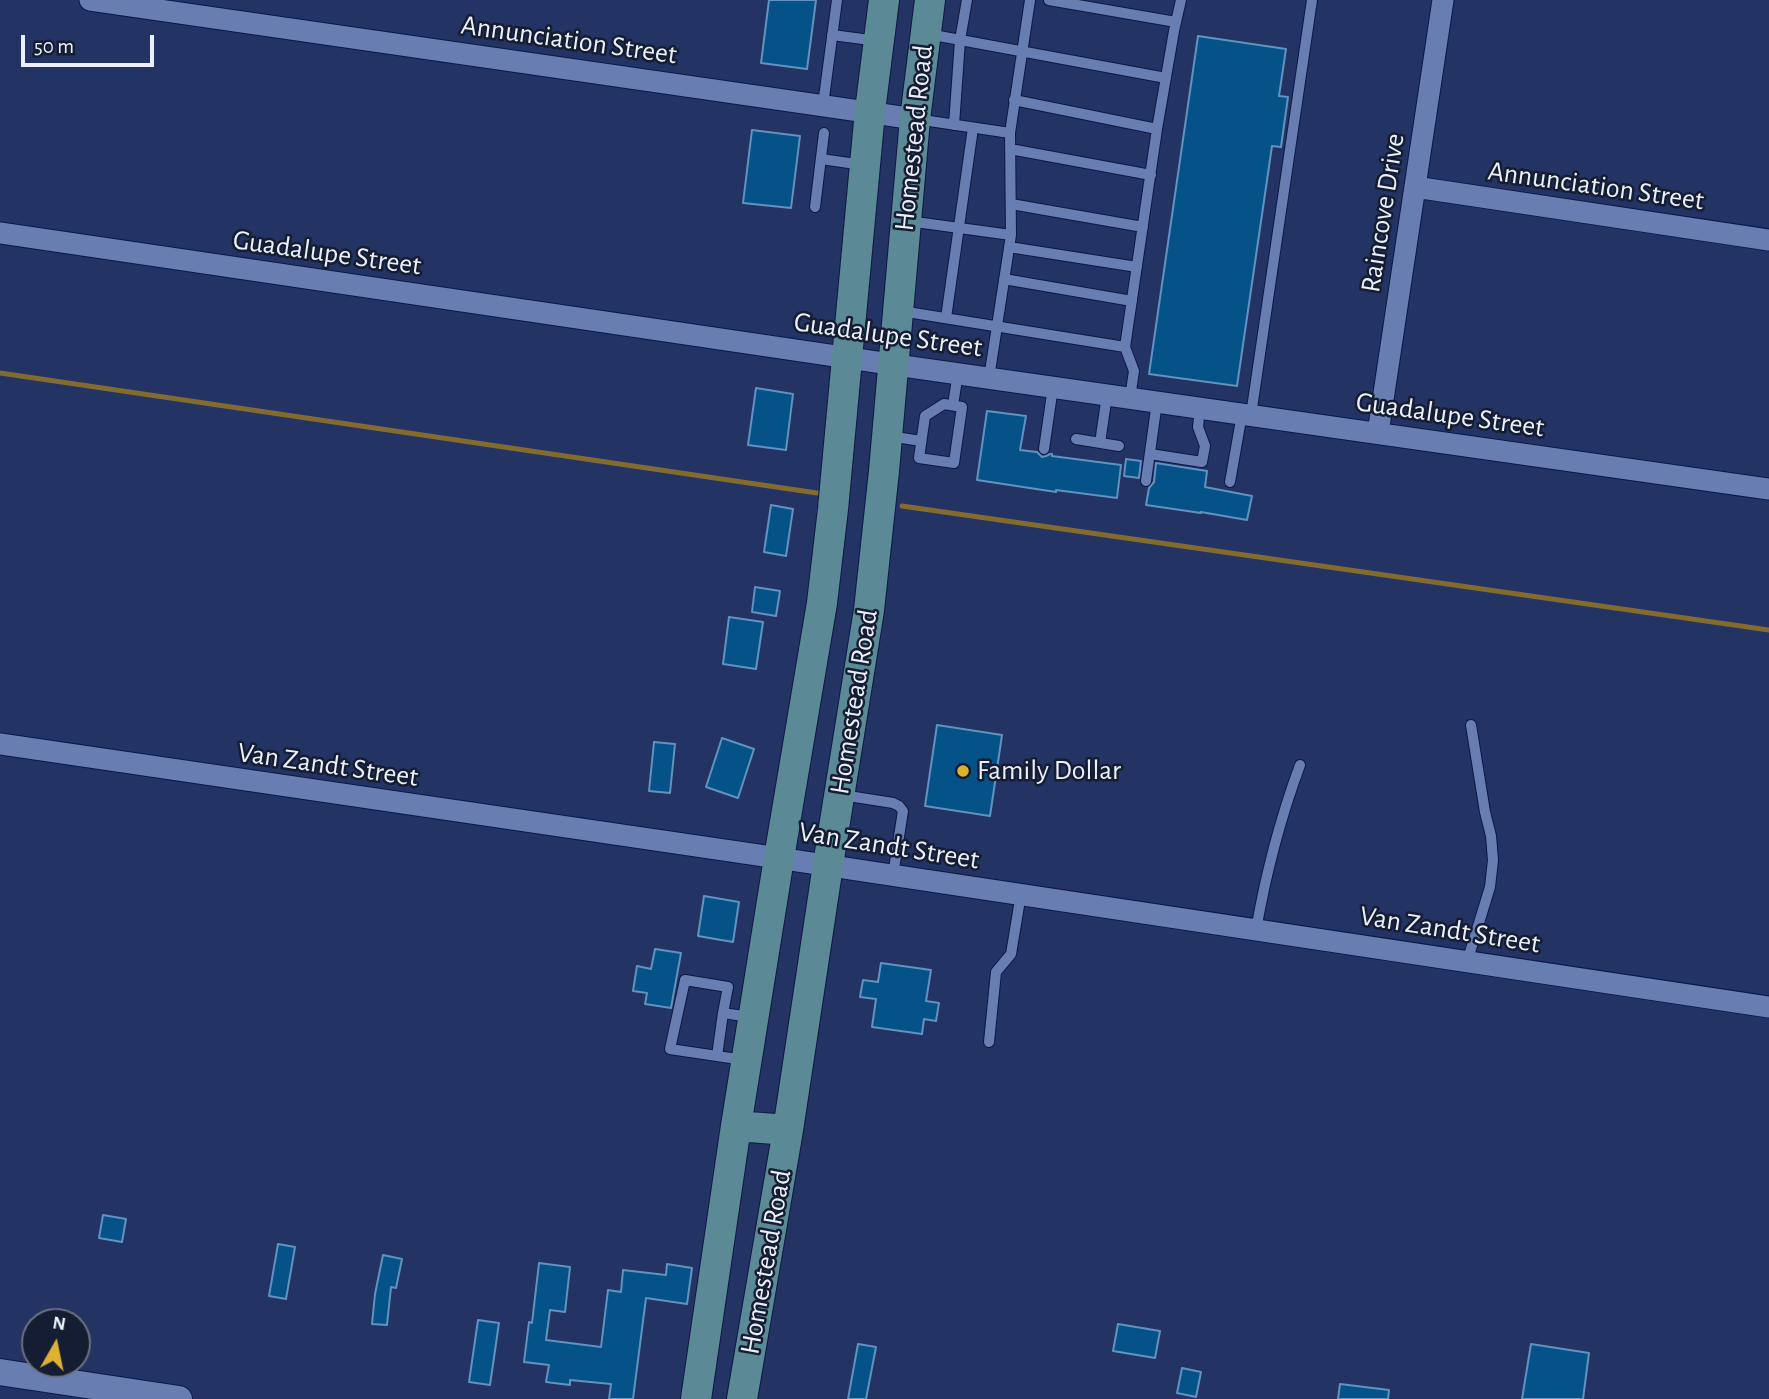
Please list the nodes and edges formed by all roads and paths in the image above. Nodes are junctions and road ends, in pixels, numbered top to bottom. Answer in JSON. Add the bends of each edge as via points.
{"nodes":[{"id":1,"x":90,"y":0,"type":"edge"},
{"id":2,"x":837,"y":0,"type":"edge"},
{"id":3,"x":884,"y":0,"type":"edge"},
{"id":4,"x":930,"y":0,"type":"edge"},
{"id":5,"x":967,"y":0,"type":"edge"},
{"id":6,"x":1030,"y":0,"type":"edge"},
{"id":7,"x":1049,"y":0,"type":"edge"},
{"id":8,"x":1181,"y":0,"type":"edge"},
{"id":9,"x":1312,"y":0,"type":"edge"},
{"id":10,"x":1443,"y":0,"type":"edge"},
{"id":11,"x":1176,"y":22,"type":"junction"},
{"id":12,"x":925,"y":34,"type":"junction"},
{"id":13,"x":832,"y":35,"type":"junction"},
{"id":14,"x":960,"y":40,"type":"junction"},
{"id":15,"x":879,"y":41,"type":"junction"},
{"id":16,"x":1022,"y":52,"type":"junction"},
{"id":17,"x":1166,"y":78,"type":"junction"},
{"id":18,"x":1014,"y":100,"type":"junction"},
{"id":19,"x":823,"y":105,"type":"junction"},
{"id":20,"x":870,"y":111,"type":"junction"},
{"id":21,"x":915,"y":119,"type":"junction"},
{"id":22,"x":954,"y":125,"type":"junction"},
{"id":23,"x":973,"y":128,"type":"junction"},
{"id":24,"x":1157,"y":129,"type":"junction"},
{"id":25,"x":824,"y":133,"type":"dead end"},
{"id":26,"x":1010,"y":133,"type":"junction"},
{"id":27,"x":1010,"y":149,"type":"junction"},
{"id":28,"x":821,"y":159,"type":"junction"},
{"id":29,"x":865,"y":165,"type":"junction"},
{"id":30,"x":1150,"y":175,"type":"junction"},
{"id":31,"x":1415,"y":187,"type":"junction"},
{"id":32,"x":1011,"y":204,"type":"junction"},
{"id":33,"x":816,"y":207,"type":"dead end"},
{"id":34,"x":905,"y":220,"type":"junction"},
{"id":35,"x":1143,"y":227,"type":"junction"},
{"id":36,"x":958,"y":228,"type":"junction"},
{"id":37,"x":0,"y":233,"type":"edge"},
{"id":38,"x":1769,"y":240,"type":"edge"},
{"id":39,"x":1010,"y":241,"type":"junction"},
{"id":40,"x":1137,"y":267,"type":"junction"},
{"id":41,"x":1004,"y":279,"type":"junction"},
{"id":42,"x":1132,"y":301,"type":"junction"},
{"id":43,"x":897,"y":311,"type":"junction"},
{"id":44,"x":946,"y":318,"type":"junction"},
{"id":45,"x":997,"y":326,"type":"junction"},
{"id":46,"x":1125,"y":347,"type":"junction"},
{"id":47,"x":847,"y":357,"type":"junction"},
{"id":48,"x":892,"y":364,"type":"junction"},
{"id":49,"x":958,"y":373,"type":"junction"},
{"id":50,"x":989,"y":378,"type":"junction"},
{"id":51,"x":1053,"y":387,"type":"junction"},
{"id":52,"x":1107,"y":395,"type":"junction"},
{"id":53,"x":1130,"y":398,"type":"junction"},
{"id":54,"x":1157,"y":402,"type":"junction"},
{"id":55,"x":953,"y":405,"type":"junction"},
{"id":56,"x":1200,"y":408,"type":"junction"},
{"id":57,"x":1246,"y":415,"type":"junction"},
{"id":58,"x":1378,"y":433,"type":"junction"},
{"id":59,"x":887,"y":436,"type":"junction"},
{"id":60,"x":1076,"y":439,"type":"dead end"},
{"id":61,"x":921,"y":441,"type":"junction"},
{"id":62,"x":1100,"y":443,"type":"junction"},
{"id":63,"x":1119,"y":446,"type":"dead end"},
{"id":64,"x":1044,"y":449,"type":"dead end"},
{"id":65,"x":1150,"y":454,"type":"junction"},
{"id":66,"x":1146,"y":481,"type":"dead end"},
{"id":67,"x":1230,"y":482,"type":"dead end"},
{"id":68,"x":1769,"y":489,"type":"edge"},
{"id":69,"x":822,"y":603,"type":"junction"},
{"id":70,"x":869,"y":610,"type":"junction"},
{"id":71,"x":1471,"y":724,"type":"dead end"},
{"id":72,"x":0,"y":744,"type":"edge"},
{"id":73,"x":1300,"y":765,"type":"dead end"},
{"id":74,"x":839,"y":794,"type":"junction"},
{"id":75,"x":779,"y":858,"type":"junction"},
{"id":76,"x":828,"y":865,"type":"junction"},
{"id":77,"x":893,"y":875,"type":"junction"},
{"id":78,"x":1021,"y":894,"type":"junction"},
{"id":79,"x":1256,"y":929,"type":"junction"},
{"id":80,"x":1467,"y":962,"type":"junction"},
{"id":81,"x":1769,"y":1007,"type":"edge"},
{"id":82,"x":723,"y":1013,"type":"junction"},
{"id":83,"x":753,"y":1018,"type":"junction"},
{"id":84,"x":989,"y":1042,"type":"dead end"},
{"id":85,"x":717,"y":1056,"type":"junction"},
{"id":86,"x":747,"y":1060,"type":"junction"},
{"id":87,"x":736,"y":1126,"type":"junction"},
{"id":88,"x":788,"y":1130,"type":"junction"},
{"id":89,"x":0,"y":1372,"type":"edge"},
{"id":90,"x":179,"y":1399,"type":"edge"},
{"id":91,"x":696,"y":1399,"type":"edge"},
{"id":92,"x":742,"y":1399,"type":"edge"}],
"edges":[{"from":1,"to":19,"type":"street","name":"Annunciation Street"},
{"from":2,"to":13,"type":"lane"},
{"from":3,"to":15,"type":"main road","name":"Homestead Road"},
{"from":4,"to":12,"type":"main road","name":"Homestead Road"},
{"from":5,"to":14,"type":"lane"},
{"from":6,"to":16,"type":"lane"},
{"from":7,"to":11,"type":"lane"},
{"from":8,"to":11,"type":"lane"},
{"from":9,"to":57,"type":"lane"},
{"from":10,"to":31,"type":"street","name":"Raincove Drive"},
{"from":11,"to":17,"type":"lane"},
{"from":12,"to":14,"type":"lane"},
{"from":12,"to":21,"type":"main road","name":"Homestead Road"},
{"from":13,"to":15,"type":"lane"},
{"from":13,"to":19,"type":"lane"},
{"from":14,"to":16,"type":"lane"},
{"from":14,"to":22,"type":"lane"},
{"from":15,"to":20,"type":"main road","name":"Homestead Road"},
{"from":16,"to":17,"type":"lane"},
{"from":16,"to":18,"type":"lane"},
{"from":17,"to":24,"type":"lane"},
{"from":18,"to":24,"type":"lane"},
{"from":18,"to":26,"type":"lane"},
{"from":19,"to":20,"type":"street","name":"Annunciation Street"},
{"from":20,"to":21,"type":"street","name":"Annunciation Street"},
{"from":20,"to":29,"type":"main road","name":"Homestead Road"},
{"from":21,"to":22,"type":"lane"},
{"from":21,"to":34,"type":"main road","name":"Homestead Road"},
{"from":22,"to":23,"type":"lane"},
{"from":23,"to":26,"type":"lane"},
{"from":23,"to":36,"type":"lane"},
{"from":24,"to":30,"type":"lane"},
{"from":25,"to":28,"type":"lane"},
{"from":26,"to":27,"type":"lane"},
{"from":27,"to":30,"type":"lane"},
{"from":27,"to":32,"type":"lane"},
{"from":28,"to":29,"type":"lane"},
{"from":28,"to":33,"type":"lane"},
{"from":29,"to":47,"type":"main road","name":"Homestead Road"},
{"from":30,"to":35,"type":"lane"},
{"from":31,"to":38,"type":"street","name":"Annunciation Street"},
{"from":31,"to":58,"type":"street","name":"Raincove Drive"},
{"from":32,"to":35,"type":"lane"},
{"from":32,"to":39,"type":"lane"},
{"from":34,"to":36,"type":"lane"},
{"from":34,"to":43,"type":"main road","name":"Homestead Road"},
{"from":35,"to":40,"type":"lane"},
{"from":36,"to":39,"type":"lane"},
{"from":36,"to":44,"type":"lane"},
{"from":37,"to":47,"type":"street","name":"Guadalupe Street"},
{"from":39,"to":40,"type":"lane"},
{"from":39,"to":41,"type":"lane"},
{"from":40,"to":42,"type":"lane"},
{"from":41,"to":42,"type":"lane"},
{"from":41,"to":45,"type":"lane"},
{"from":42,"to":46,"type":"lane"},
{"from":43,"to":44,"type":"lane"},
{"from":43,"to":48,"type":"main road","name":"Homestead Road"},
{"from":44,"to":45,"type":"lane"},
{"from":45,"to":46,"type":"lane"},
{"from":45,"to":50,"type":"lane"},
{"from":46,"to":53,"type":"lane","via":[[1134,371]]},
{"from":47,"to":48,"type":"street","name":"Guadalupe Street"},
{"from":47,"to":69,"type":"main road","name":"Homestead Road"},
{"from":48,"to":49,"type":"street","name":"Guadalupe Street"},
{"from":48,"to":59,"type":"main road","name":"Homestead Road"},
{"from":49,"to":50,"type":"street","name":"Guadalupe Street"},
{"from":49,"to":55,"type":"lane"},
{"from":50,"to":51,"type":"street","name":"Guadalupe Street"},
{"from":51,"to":52,"type":"street","name":"Guadalupe Street"},
{"from":51,"to":64,"type":"lane"},
{"from":52,"to":53,"type":"street","name":"Guadalupe Street"},
{"from":52,"to":62,"type":"lane"},
{"from":53,"to":54,"type":"street","name":"Guadalupe Street"},
{"from":54,"to":56,"type":"street","name":"Guadalupe Street"},
{"from":54,"to":65,"type":"lane"},
{"from":55,"to":61,"type":"lane","via":[[944,404],[925,416]]},
{"from":55,"to":61,"type":"lane","via":[[962,407],[954,463],[919,458]]},
{"from":56,"to":57,"type":"street","name":"Guadalupe Street"},
{"from":56,"to":65,"type":"lane","via":[[1198,427],[1206,446],[1202,462]]},
{"from":57,"to":58,"type":"street","name":"Guadalupe Street"},
{"from":57,"to":67,"type":"lane"},
{"from":58,"to":68,"type":"street","name":"Guadalupe Street"},
{"from":59,"to":61,"type":"lane"},
{"from":59,"to":70,"type":"main road","name":"Homestead Road"},
{"from":60,"to":62,"type":"lane"},
{"from":62,"to":63,"type":"lane"},
{"from":65,"to":66,"type":"lane"},
{"from":69,"to":70,"type":"main road"},
{"from":69,"to":75,"type":"main road","name":"Homestead Road"},
{"from":70,"to":74,"type":"main road","name":"Homestead Road"},
{"from":71,"to":80,"type":"lane","via":[[1493,860],[1490,887]]},
{"from":72,"to":75,"type":"street","name":"Van Zandt Street"},
{"from":73,"to":79,"type":"lane","via":[[1277,832]]},
{"from":74,"to":76,"type":"main road","name":"Homestead Road"},
{"from":74,"to":77,"type":"lane","via":[[893,803],[903,811]]},
{"from":75,"to":76,"type":"street","name":"Van Zandt Street"},
{"from":75,"to":83,"type":"main road","name":"Homestead Road"},
{"from":76,"to":77,"type":"street","name":"Van Zandt Street"},
{"from":76,"to":88,"type":"main road","name":"Homestead Road"},
{"from":77,"to":78,"type":"street","name":"Van Zandt Street"},
{"from":78,"to":79,"type":"street","name":"Van Zandt Street"},
{"from":78,"to":84,"type":"lane","via":[[1011,954],[996,972]]},
{"from":79,"to":80,"type":"street","name":"Van Zandt Street"},
{"from":80,"to":81,"type":"street","name":"Van Zandt Street"},
{"from":82,"to":83,"type":"lane"},
{"from":82,"to":85,"type":"lane"},
{"from":82,"to":85,"type":"lane","via":[[728,987],[685,980],[670,1049]]},
{"from":83,"to":86,"type":"main road","name":"Homestead Road"},
{"from":85,"to":86,"type":"lane"},
{"from":86,"to":87,"type":"main road","name":"Homestead Road"},
{"from":87,"to":88,"type":"main road"},
{"from":87,"to":91,"type":"main road","name":"Homestead Road"},
{"from":88,"to":92,"type":"main road","name":"Homestead Road"},
{"from":89,"to":90,"type":"street"}]}
